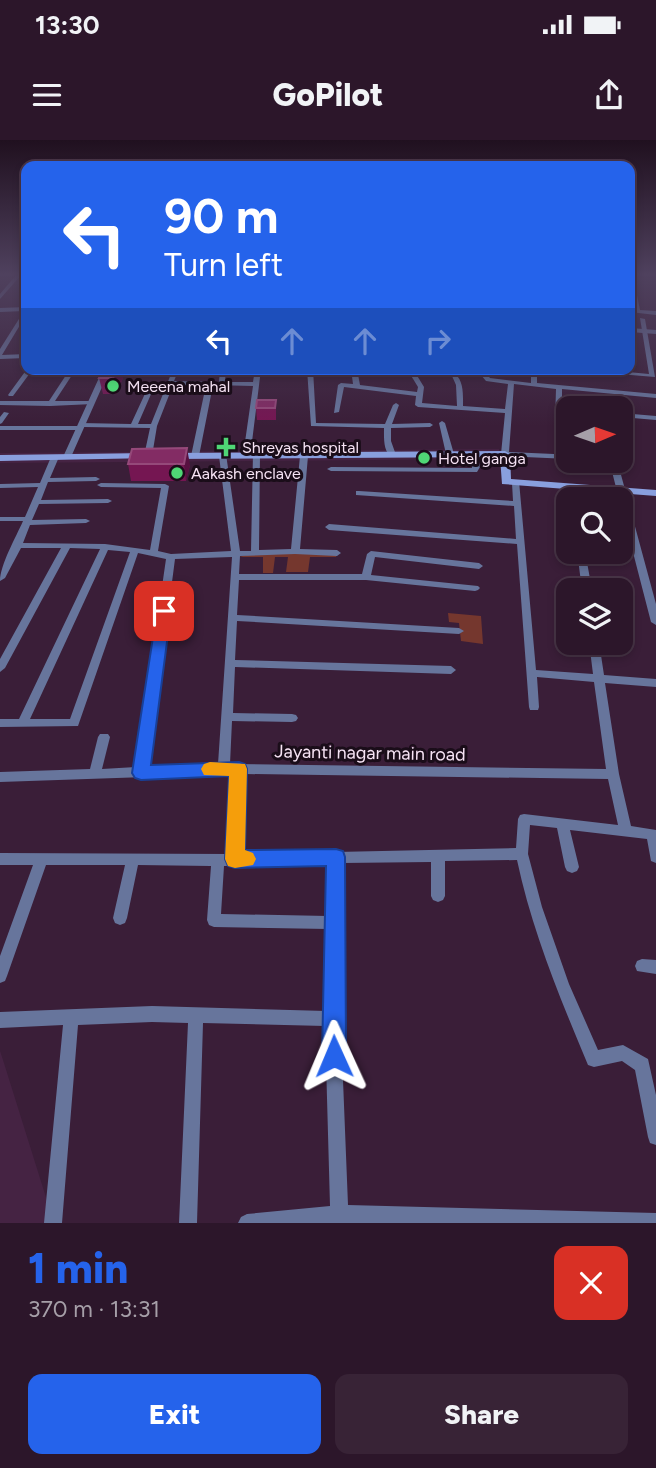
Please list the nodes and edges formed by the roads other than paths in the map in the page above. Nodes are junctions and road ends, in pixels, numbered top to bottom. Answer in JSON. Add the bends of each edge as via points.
{"nodes":[{"id":1,"x":16,"y":325,"type":"edge"},
{"id":2,"x":642,"y":325,"type":"edge"},
{"id":3,"x":635,"y":330,"type":"edge"},
{"id":4,"x":643,"y":331,"type":"junction"},
{"id":5,"x":656,"y":332,"type":"edge"},
{"id":6,"x":3,"y":344,"type":"edge"},
{"id":7,"x":0,"y":356,"type":"edge"},
{"id":8,"x":21,"y":356,"type":"edge"},
{"id":9,"x":635,"y":374,"type":"edge"},
{"id":10,"x":26,"y":375,"type":"edge"},
{"id":11,"x":69,"y":375,"type":"edge"},
{"id":12,"x":104,"y":375,"type":"edge"},
{"id":13,"x":174,"y":375,"type":"edge"},
{"id":14,"x":223,"y":375,"type":"edge"},
{"id":15,"x":257,"y":375,"type":"edge"},
{"id":16,"x":310,"y":375,"type":"edge"},
{"id":17,"x":355,"y":375,"type":"edge"},
{"id":18,"x":414,"y":375,"type":"edge"},
{"id":19,"x":484,"y":375,"type":"edge"},
{"id":20,"x":534,"y":375,"type":"edge"},
{"id":21,"x":617,"y":375,"type":"edge"},
{"id":22,"x":455,"y":376,"type":"dead end"},
{"id":23,"x":511,"y":382,"type":"junction"},
{"id":24,"x":171,"y":383,"type":"junction"},
{"id":25,"x":210,"y":383,"type":"junction"},
{"id":26,"x":222,"y":384,"type":"junction"},
{"id":27,"x":256,"y":384,"type":"junction"},
{"id":28,"x":152,"y":385,"type":"dead end"},
{"id":29,"x":534,"y":385,"type":"junction"},
{"id":30,"x":357,"y":387,"type":"junction"},
{"id":31,"x":559,"y":387,"type":"junction"},
{"id":32,"x":419,"y":394,"type":"junction"},
{"id":33,"x":621,"y":394,"type":"junction"},
{"id":34,"x":11,"y":395,"type":"dead end"},
{"id":35,"x":559,"y":396,"type":"edge"},
{"id":36,"x":656,"y":396,"type":"edge"},
{"id":37,"x":2,"y":403,"type":"edge"},
{"id":38,"x":91,"y":403,"type":"junction"},
{"id":39,"x":50,"y":404,"type":"junction"},
{"id":40,"x":397,"y":405,"type":"dead end"},
{"id":41,"x":460,"y":408,"type":"junction"},
{"id":42,"x":509,"y":411,"type":"junction"},
{"id":43,"x":336,"y":412,"type":"dead end"},
{"id":44,"x":6,"y":413,"type":"dead end"},
{"id":45,"x":634,"y":417,"type":"edge"},
{"id":46,"x":655,"y":420,"type":"edge"},
{"id":47,"x":0,"y":422,"type":"edge"},
{"id":48,"x":442,"y":423,"type":"dead end"},
{"id":49,"x":430,"y":425,"type":"dead end"},
{"id":50,"x":81,"y":426,"type":"junction"},
{"id":51,"x":133,"y":426,"type":"junction"},
{"id":52,"x":154,"y":426,"type":"junction"},
{"id":53,"x":388,"y":426,"type":"junction"},
{"id":54,"x":0,"y":428,"type":"edge"},
{"id":55,"x":450,"y":454,"type":"junction"},
{"id":56,"x":473,"y":454,"type":"junction"},
{"id":57,"x":505,"y":454,"type":"junction"},
{"id":58,"x":392,"y":455,"type":"junction"},
{"id":59,"x":148,"y":456,"type":"junction"},
{"id":60,"x":195,"y":456,"type":"junction"},
{"id":61,"x":223,"y":456,"type":"junction"},
{"id":62,"x":251,"y":456,"type":"junction"},
{"id":63,"x":304,"y":456,"type":"junction"},
{"id":64,"x":0,"y":457,"type":"edge"},
{"id":65,"x":61,"y":457,"type":"junction"},
{"id":66,"x":556,"y":457,"type":"edge"},
{"id":67,"x":331,"y":469,"type":"dead end"},
{"id":68,"x":44,"y":483,"type":"junction"},
{"id":69,"x":516,"y":483,"type":"junction"},
{"id":70,"x":0,"y":486,"type":"edge"},
{"id":71,"x":556,"y":490,"type":"edge"},
{"id":72,"x":633,"y":492,"type":"edge"},
{"id":73,"x":359,"y":493,"type":"dead end"},
{"id":74,"x":656,"y":493,"type":"edge"},
{"id":75,"x":108,"y":501,"type":"dead end"},
{"id":76,"x":36,"y":502,"type":"junction"},
{"id":77,"x":518,"y":504,"type":"junction"},
{"id":78,"x":0,"y":519,"type":"edge"},
{"id":79,"x":28,"y":521,"type":"junction"},
{"id":80,"x":86,"y":521,"type":"dead end"},
{"id":81,"x":328,"y":527,"type":"dead end"},
{"id":82,"x":633,"y":536,"type":"edge"},
{"id":83,"x":519,"y":542,"type":"junction"},
{"id":84,"x":18,"y":545,"type":"junction"},
{"id":85,"x":67,"y":547,"type":"junction"},
{"id":86,"x":105,"y":547,"type":"junction"},
{"id":87,"x":135,"y":550,"type":"junction"},
{"id":88,"x":295,"y":551,"type":"junction"},
{"id":89,"x":154,"y":552,"type":"junction"},
{"id":90,"x":255,"y":552,"type":"junction"},
{"id":91,"x":337,"y":553,"type":"dead end"},
{"id":92,"x":236,"y":555,"type":"junction"},
{"id":93,"x":172,"y":557,"type":"junction"},
{"id":94,"x":0,"y":560,"type":"edge"},
{"id":95,"x":11,"y":560,"type":"junction"},
{"id":96,"x":479,"y":566,"type":"dead end"},
{"id":97,"x":234,"y":577,"type":"junction"},
{"id":98,"x":0,"y":578,"type":"edge"},
{"id":99,"x":366,"y":578,"type":"junction"},
{"id":100,"x":475,"y":588,"type":"dead end"},
{"id":101,"x":232,"y":618,"type":"junction"},
{"id":102,"x":656,"y":622,"type":"edge"},
{"id":103,"x":459,"y":631,"type":"dead end"},
{"id":104,"x":596,"y":655,"type":"edge"},
{"id":105,"x":230,"y":663,"type":"junction"},
{"id":106,"x":0,"y":668,"type":"edge"},
{"id":107,"x":451,"y":670,"type":"dead end"},
{"id":108,"x":533,"y":673,"type":"junction"},
{"id":109,"x":599,"y":679,"type":"junction"},
{"id":110,"x":656,"y":683,"type":"edge"},
{"id":111,"x":534,"y":707,"type":"dead end"},
{"id":112,"x":227,"y":717,"type":"junction"},
{"id":113,"x":292,"y":718,"type":"dead end"},
{"id":114,"x":0,"y":723,"type":"edge"},
{"id":115,"x":23,"y":723,"type":"junction"},
{"id":116,"x":104,"y":737,"type":"dead end"},
{"id":117,"x":224,"y":769,"type":"junction"},
{"id":118,"x":239,"y":769,"type":"junction"},
{"id":119,"x":141,"y":773,"type":"junction"},
{"id":120,"x":95,"y":774,"type":"junction"},
{"id":121,"x":614,"y":774,"type":"junction"},
{"id":122,"x":0,"y":777,"type":"edge"},
{"id":123,"x":562,"y":824,"type":"junction"},
{"id":124,"x":625,"y":830,"type":"junction"},
{"id":125,"x":655,"y":835,"type":"edge"},
{"id":126,"x":522,"y":853,"type":"junction"},
{"id":127,"x":438,"y":855,"type":"junction"},
{"id":128,"x":336,"y":857,"type":"junction"},
{"id":129,"x":656,"y":857,"type":"edge"},
{"id":130,"x":42,"y":858,"type":"junction"},
{"id":131,"x":0,"y":859,"type":"edge"},
{"id":132,"x":133,"y":859,"type":"junction"},
{"id":133,"x":235,"y":859,"type":"junction"},
{"id":134,"x":218,"y":860,"type":"junction"},
{"id":135,"x":572,"y":867,"type":"dead end"},
{"id":136,"x":438,"y":896,"type":"dead end"},
{"id":137,"x":120,"y":918,"type":"dead end"},
{"id":138,"x":335,"y":923,"type":"junction"},
{"id":139,"x":0,"y":976,"type":"edge"},
{"id":140,"x":196,"y":1016,"type":"junction"},
{"id":141,"x":71,"y":1018,"type":"junction"},
{"id":142,"x":333,"y":1019,"type":"junction"},
{"id":143,"x":0,"y":1020,"type":"edge"},
{"id":144,"x":652,"y":1099,"type":"edge"},
{"id":145,"x":656,"y":1137,"type":"edge"},
{"id":146,"x":339,"y":1219,"type":"edge"},
{"id":147,"x":656,"y":1222,"type":"edge"},
{"id":148,"x":53,"y":1223,"type":"edge"},
{"id":149,"x":188,"y":1223,"type":"edge"},
{"id":150,"x":247,"y":1223,"type":"edge"}],
"edges":[{"from":1,"to":6,"type":"street"},
{"from":2,"to":4,"type":"street"},
{"from":3,"to":4,"type":"street"},
{"from":4,"to":5,"type":"street"},
{"from":4,"to":9,"type":"street","via":[[653,376]]},
{"from":6,"to":7,"type":"street"},
{"from":7,"to":8,"type":"street"},
{"from":10,"to":34,"type":"street"},
{"from":11,"to":39,"type":"street"},
{"from":12,"to":38,"type":"street"},
{"from":13,"to":24,"type":"street"},
{"from":14,"to":26,"type":"street"},
{"from":15,"to":27,"type":"street"},
{"from":16,"to":53,"type":"street","via":[[313,425]]},
{"from":17,"to":30,"type":"street"},
{"from":18,"to":32,"type":"street","via":[[421,387]]},
{"from":19,"to":23,"type":"street","via":[[488,380]]},
{"from":20,"to":29,"type":"street"},
{"from":21,"to":33,"type":"street"},
{"from":22,"to":41,"type":"street"},
{"from":23,"to":29,"type":"street"},
{"from":23,"to":42,"type":"street"},
{"from":24,"to":25,"type":"street"},
{"from":24,"to":52,"type":"street"},
{"from":25,"to":26,"type":"street"},
{"from":25,"to":60,"type":"street"},
{"from":26,"to":27,"type":"street"},
{"from":27,"to":62,"type":"street"},
{"from":28,"to":51,"type":"street"},
{"from":29,"to":31,"type":"street"},
{"from":30,"to":32,"type":"street"},
{"from":30,"to":43,"type":"street","via":[[341,385]]},
{"from":31,"to":33,"type":"street"},
{"from":31,"to":35,"type":"street"},
{"from":32,"to":41,"type":"street","via":[[418,405]]},
{"from":33,"to":36,"type":"street"},
{"from":37,"to":39,"type":"street"},
{"from":38,"to":39,"type":"street"},
{"from":38,"to":50,"type":"street"},
{"from":40,"to":53,"type":"street"},
{"from":41,"to":42,"type":"street"},
{"from":42,"to":57,"type":"street"},
{"from":44,"to":47,"type":"street"},
{"from":45,"to":46,"type":"street"},
{"from":48,"to":55,"type":"street"},
{"from":49,"to":53,"type":"street"},
{"from":50,"to":51,"type":"street"},
{"from":50,"to":54,"type":"street"},
{"from":50,"to":65,"type":"street"},
{"from":51,"to":52,"type":"street"},
{"from":52,"to":59,"type":"street"},
{"from":53,"to":58,"type":"street"},
{"from":55,"to":56,"type":"main road"},
{"from":55,"to":58,"type":"main road"},
{"from":56,"to":57,"type":"main road"},
{"from":56,"to":67,"type":"street","via":[[474,470]]},
{"from":57,"to":66,"type":"street"},
{"from":57,"to":69,"type":"main road","via":[[506,482]]},
{"from":58,"to":63,"type":"main road"},
{"from":59,"to":60,"type":"main road"},
{"from":59,"to":65,"type":"main road"},
{"from":60,"to":61,"type":"main road"},
{"from":61,"to":62,"type":"main road"},
{"from":61,"to":92,"type":"street"},
{"from":62,"to":63,"type":"main road"},
{"from":62,"to":90,"type":"street"},
{"from":63,"to":88,"type":"street"},
{"from":64,"to":65,"type":"main road"},
{"from":65,"to":68,"type":"street"},
{"from":68,"to":70,"type":"street"},
{"from":68,"to":76,"type":"street"},
{"from":68,"to":89,"type":"street","via":[[165,486]]},
{"from":69,"to":71,"type":"main road"},
{"from":69,"to":77,"type":"street"},
{"from":72,"to":74,"type":"main road"},
{"from":73,"to":77,"type":"street"},
{"from":75,"to":76,"type":"street"},
{"from":76,"to":79,"type":"street"},
{"from":77,"to":83,"type":"street"},
{"from":78,"to":79,"type":"street"},
{"from":79,"to":80,"type":"street"},
{"from":79,"to":84,"type":"street"},
{"from":81,"to":83,"type":"street"},
{"from":82,"to":102,"type":"street"},
{"from":83,"to":108,"type":"street"},
{"from":84,"to":85,"type":"street"},
{"from":84,"to":95,"type":"street"},
{"from":85,"to":86,"type":"street"},
{"from":85,"to":106,"type":"street"},
{"from":86,"to":87,"type":"street"},
{"from":86,"to":115,"type":"street"},
{"from":87,"to":89,"type":"street"},
{"from":87,"to":115,"type":"street","via":[[74,723]]},
{"from":88,"to":90,"type":"street"},
{"from":88,"to":91,"type":"street"},
{"from":89,"to":93,"type":"street"},
{"from":90,"to":92,"type":"street"},
{"from":92,"to":93,"type":"street"},
{"from":92,"to":97,"type":"street"},
{"from":93,"to":119,"type":"street"},
{"from":94,"to":95,"type":"street"},
{"from":95,"to":98,"type":"street"},
{"from":96,"to":99,"type":"street","via":[[371,554]]},
{"from":97,"to":99,"type":"street"},
{"from":97,"to":101,"type":"street"},
{"from":99,"to":100,"type":"street"},
{"from":101,"to":103,"type":"street"},
{"from":101,"to":105,"type":"street"},
{"from":104,"to":109,"type":"street"},
{"from":105,"to":107,"type":"street"},
{"from":105,"to":112,"type":"street"},
{"from":108,"to":109,"type":"street"},
{"from":108,"to":111,"type":"street"},
{"from":109,"to":110,"type":"street"},
{"from":109,"to":121,"type":"street"},
{"from":112,"to":113,"type":"street"},
{"from":112,"to":117,"type":"street"},
{"from":114,"to":115,"type":"street"},
{"from":116,"to":120,"type":"street"},
{"from":117,"to":118,"type":"street","name":"Jayanti nagar main road"},
{"from":117,"to":119,"type":"street","name":"Jayanti nagar main road"},
{"from":118,"to":121,"type":"street","name":"Jayanti nagar main road"},
{"from":118,"to":133,"type":"street"},
{"from":119,"to":120,"type":"street","name":"Jayanti nagar main road"},
{"from":120,"to":122,"type":"street","name":"Jayanti nagar main road"},
{"from":121,"to":124,"type":"street"},
{"from":123,"to":124,"type":"street"},
{"from":123,"to":126,"type":"street","via":[[524,819]]},
{"from":123,"to":135,"type":"street"},
{"from":124,"to":125,"type":"street"},
{"from":125,"to":129,"type":"street"},
{"from":126,"to":127,"type":"street"},
{"from":126,"to":144,"type":"street","via":[[541,928],[594,1059],[623,1053],[638,1060]]},
{"from":127,"to":128,"type":"street"},
{"from":127,"to":136,"type":"street"},
{"from":128,"to":133,"type":"street"},
{"from":128,"to":138,"type":"street"},
{"from":130,"to":131,"type":"street"},
{"from":130,"to":132,"type":"street"},
{"from":130,"to":139,"type":"street"},
{"from":132,"to":134,"type":"street"},
{"from":132,"to":137,"type":"street"},
{"from":133,"to":134,"type":"street"},
{"from":134,"to":138,"type":"street","via":[[214,920]]},
{"from":138,"to":142,"type":"street"},
{"from":140,"to":141,"type":"street"},
{"from":140,"to":142,"type":"street"},
{"from":140,"to":149,"type":"street"},
{"from":141,"to":143,"type":"street"},
{"from":141,"to":148,"type":"street"},
{"from":142,"to":146,"type":"street"},
{"from":144,"to":145,"type":"street"},
{"from":146,"to":147,"type":"street"},
{"from":146,"to":150,"type":"street"}]}
